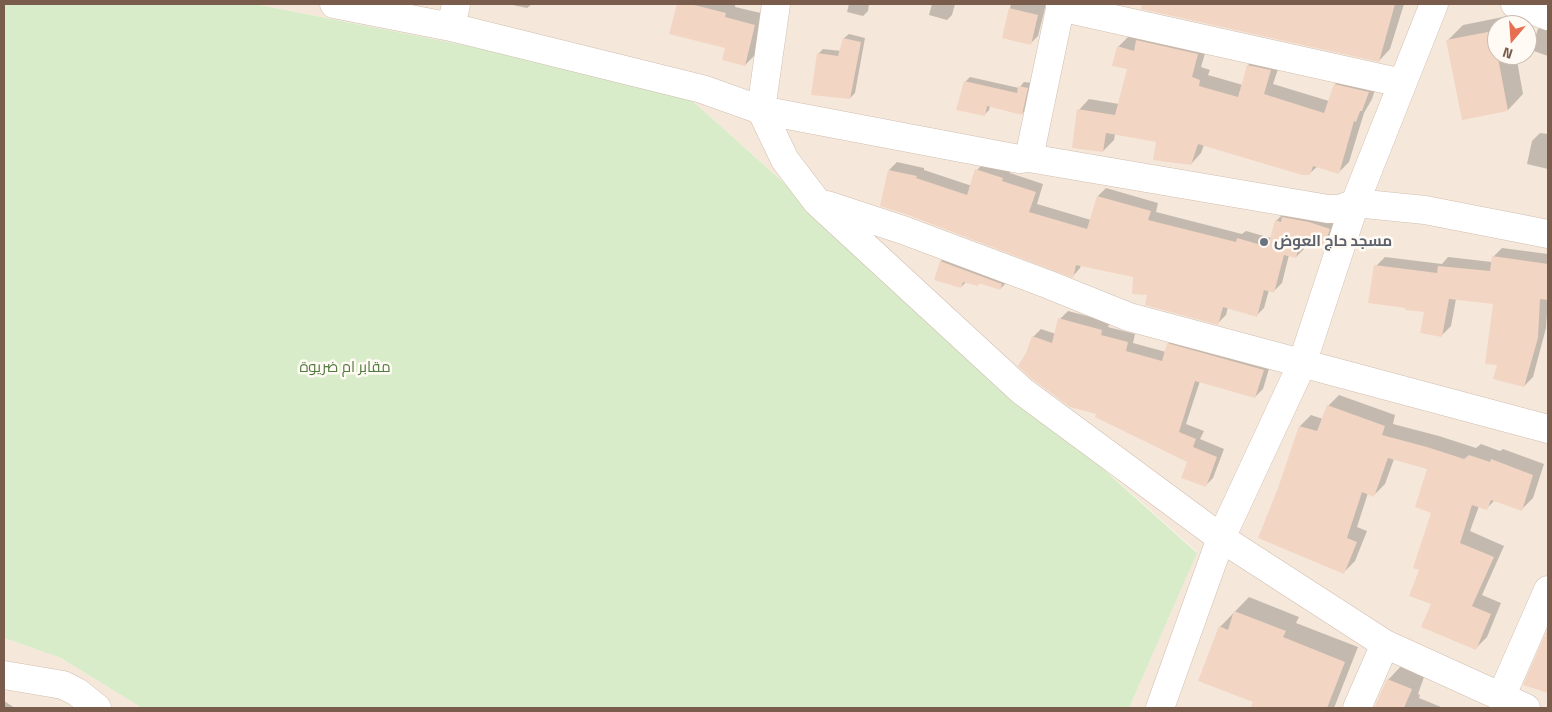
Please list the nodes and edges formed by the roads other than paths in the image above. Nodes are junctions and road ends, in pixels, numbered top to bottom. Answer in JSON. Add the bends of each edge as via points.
{"nodes":[{"id":1,"x":334,"y":4,"type":"edge"},
{"id":2,"x":776,"y":4,"type":"edge"},
{"id":3,"x":1434,"y":4,"type":"edge"},
{"id":4,"x":1515,"y":4,"type":"edge"},
{"id":5,"x":1060,"y":5,"type":"edge"},
{"id":6,"x":453,"y":15,"type":"edge"},
{"id":7,"x":1548,"y":16,"type":"edge"},
{"id":8,"x":1402,"y":82,"type":"junction"},
{"id":9,"x":762,"y":110,"type":"junction"},
{"id":10,"x":1029,"y":158,"type":"junction"},
{"id":11,"x":817,"y":202,"type":"junction"},
{"id":12,"x":1355,"y":203,"type":"junction"},
{"id":13,"x":1548,"y":234,"type":"edge"},
{"id":14,"x":1302,"y":364,"type":"junction"},
{"id":15,"x":1548,"y":429,"type":"edge"},
{"id":16,"x":1221,"y":538,"type":"junction"},
{"id":17,"x":1548,"y":590,"type":"edge"},
{"id":18,"x":1385,"y":644,"type":"junction"},
{"id":19,"x":4,"y":675,"type":"edge"},
{"id":20,"x":1501,"y":697,"type":"junction"},
{"id":21,"x":97,"y":708,"type":"edge"},
{"id":22,"x":1160,"y":708,"type":"edge"},
{"id":23,"x":1356,"y":708,"type":"edge"},
{"id":24,"x":1526,"y":708,"type":"edge"}],
"edges":[{"from":1,"to":6,"type":"street"},
{"from":2,"to":9,"type":"street"},
{"from":3,"to":8,"type":"street"},
{"from":4,"to":7,"type":"street"},
{"from":5,"to":8,"type":"street"},
{"from":5,"to":10,"type":"street"},
{"from":6,"to":9,"type":"street"},
{"from":8,"to":12,"type":"street"},
{"from":9,"to":10,"type":"street","via":[[1019,159]]},
{"from":9,"to":11,"type":"street","via":[[785,160]]},
{"from":10,"to":12,"type":"street","via":[[1328,209],[1340,209]]},
{"from":11,"to":14,"type":"street","via":[[903,230],[1129,317]]},
{"from":11,"to":16,"type":"street","via":[[1022,391]]},
{"from":12,"to":13,"type":"street","via":[[1425,210]]},
{"from":12,"to":14,"type":"street"},
{"from":14,"to":15,"type":"street"},
{"from":14,"to":16,"type":"street"},
{"from":16,"to":18,"type":"street"},
{"from":16,"to":22,"type":"street"},
{"from":17,"to":20,"type":"street"},
{"from":18,"to":20,"type":"street"},
{"from":18,"to":23,"type":"street"},
{"from":19,"to":21,"type":"street","via":[[63,685]]},
{"from":20,"to":24,"type":"street"}]}
